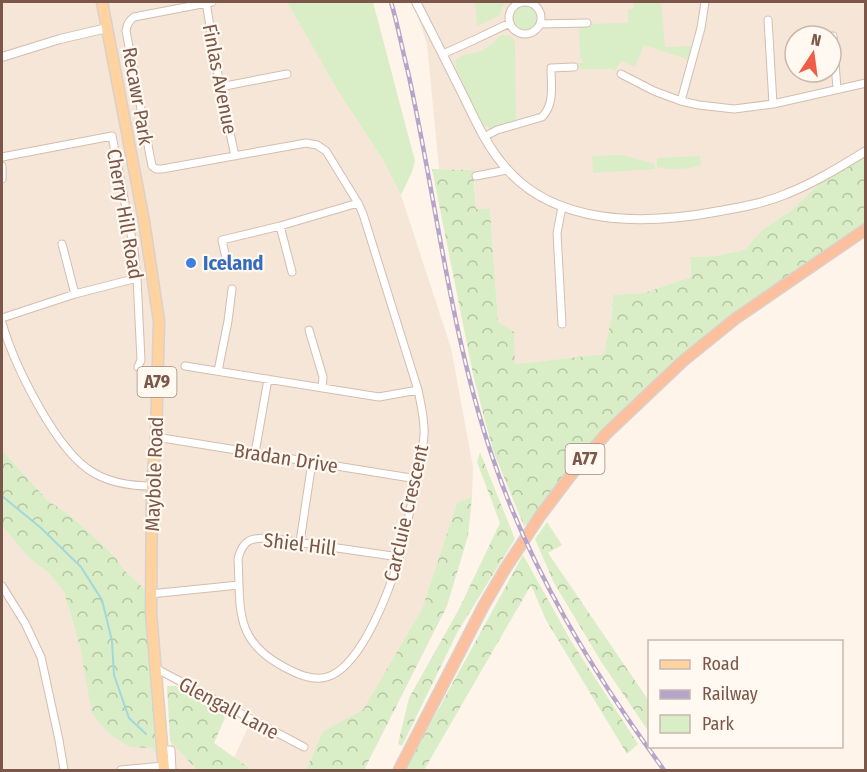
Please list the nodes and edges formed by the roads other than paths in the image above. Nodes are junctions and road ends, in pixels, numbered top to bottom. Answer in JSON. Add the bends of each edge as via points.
{"nodes":[{"id":1,"x":102,"y":2,"type":"edge"},
{"id":2,"x":208,"y":2,"type":"edge"},
{"id":3,"x":417,"y":2,"type":"edge"},
{"id":4,"x":705,"y":2,"type":"edge"},
{"id":5,"x":768,"y":20,"type":"dead end"},
{"id":6,"x":510,"y":23,"type":"junction"},
{"id":7,"x":587,"y":23,"type":"dead end"},
{"id":8,"x":540,"y":24,"type":"junction"},
{"id":9,"x":106,"y":28,"type":"junction"},
{"id":10,"x":443,"y":54,"type":"junction"},
{"id":11,"x":2,"y":57,"type":"edge"},
{"id":12,"x":574,"y":67,"type":"dead end"},
{"id":13,"x":287,"y":74,"type":"dead end"},
{"id":14,"x":621,"y":74,"type":"dead end"},
{"id":15,"x":866,"y":83,"type":"edge"},
{"id":16,"x":837,"y":84,"type":"edge"},
{"id":17,"x":220,"y":87,"type":"junction"},
{"id":18,"x":837,"y":90,"type":"junction"},
{"id":19,"x":681,"y":101,"type":"junction"},
{"id":20,"x":773,"y":104,"type":"junction"},
{"id":21,"x":484,"y":136,"type":"junction"},
{"id":22,"x":866,"y":151,"type":"edge"},
{"id":23,"x":234,"y":156,"type":"junction"},
{"id":24,"x":2,"y":158,"type":"edge"},
{"id":25,"x":2,"y":166,"type":"edge"},
{"id":26,"x":507,"y":170,"type":"junction"},
{"id":27,"x":476,"y":176,"type":"dead end"},
{"id":28,"x":2,"y":179,"type":"edge"},
{"id":29,"x":357,"y":202,"type":"junction"},
{"id":30,"x":562,"y":207,"type":"junction"},
{"id":31,"x":280,"y":226,"type":"junction"},
{"id":32,"x":866,"y":228,"type":"edge"},
{"id":33,"x":62,"y":244,"type":"dead end"},
{"id":34,"x":225,"y":254,"type":"dead end"},
{"id":35,"x":292,"y":272,"type":"dead end"},
{"id":36,"x":137,"y":278,"type":"junction"},
{"id":37,"x":232,"y":289,"type":"dead end"},
{"id":38,"x":75,"y":294,"type":"junction"},
{"id":39,"x":2,"y":318,"type":"edge"},
{"id":40,"x":2,"y":323,"type":"edge"},
{"id":41,"x":562,"y":324,"type":"dead end"},
{"id":42,"x":309,"y":330,"type":"dead end"},
{"id":43,"x":185,"y":366,"type":"dead end"},
{"id":44,"x":138,"y":367,"type":"dead end"},
{"id":45,"x":218,"y":371,"type":"junction"},
{"id":46,"x":268,"y":379,"type":"junction"},
{"id":47,"x":322,"y":388,"type":"junction"},
{"id":48,"x":418,"y":390,"type":"junction"},
{"id":49,"x":156,"y":436,"type":"junction"},
{"id":50,"x":255,"y":453,"type":"junction"},
{"id":51,"x":312,"y":462,"type":"junction"},
{"id":52,"x":417,"y":479,"type":"junction"},
{"id":53,"x":152,"y":486,"type":"junction"},
{"id":54,"x":300,"y":542,"type":"junction"},
{"id":55,"x":399,"y":557,"type":"junction"},
{"id":56,"x":239,"y":585,"type":"junction"},
{"id":57,"x":2,"y":586,"type":"edge"},
{"id":58,"x":150,"y":594,"type":"junction"},
{"id":59,"x":155,"y":669,"type":"junction"},
{"id":60,"x":304,"y":747,"type":"dead end"},
{"id":61,"x":166,"y":769,"type":"edge"},
{"id":62,"x":138,"y":770,"type":"edge"},
{"id":63,"x":64,"y":771,"type":"edge"},
{"id":64,"x":121,"y":771,"type":"edge"},
{"id":65,"x":399,"y":771,"type":"edge"}],
"edges":[{"from":1,"to":9,"type":"main road","name":"Maybole Road","number":"A79"},
{"from":2,"to":17,"type":"street","name":"Finlas Avenue"},
{"from":2,"to":23,"type":"street","name":"Recawr Park","via":[[134,17],[126,31],[152,166],[162,169]]},
{"from":3,"to":10,"type":"street"},
{"from":4,"to":19,"type":"street"},
{"from":5,"to":20,"type":"street"},
{"from":6,"to":8,"type":"street","via":[[525,34]]},
{"from":6,"to":8,"type":"street","via":[[511,9],[523,2],[536,6],[541,14]]},
{"from":6,"to":10,"type":"street"},
{"from":7,"to":8,"type":"street"},
{"from":9,"to":11,"type":"street"},
{"from":9,"to":49,"type":"main road","name":"Maybole Road","number":"A79","via":[[144,221],[159,321]]},
{"from":10,"to":21,"type":"street"},
{"from":12,"to":21,"type":"street","via":[[551,68],[552,101],[545,115]]},
{"from":13,"to":17,"type":"street"},
{"from":14,"to":19,"type":"street"},
{"from":15,"to":18,"type":"street"},
{"from":16,"to":18,"type":"street"},
{"from":17,"to":23,"type":"street","name":"Finlas Avenue"},
{"from":18,"to":20,"type":"street"},
{"from":19,"to":20,"type":"street","via":[[734,109]]},
{"from":21,"to":26,"type":"street"},
{"from":22,"to":30,"type":"street","via":[[815,182],[784,195],[706,214],[624,219]]},
{"from":23,"to":29,"type":"street","name":"Carcluie Crescent","via":[[306,143],[317,145],[326,151]]},
{"from":24,"to":36,"type":"street","name":"Cherry Hill Road","via":[[112,136]]},
{"from":25,"to":28,"type":"street"},
{"from":26,"to":27,"type":"street"},
{"from":26,"to":30,"type":"street","via":[[539,196]]},
{"from":29,"to":31,"type":"street"},
{"from":29,"to":48,"type":"street","name":"Carcluie Crescent"},
{"from":30,"to":41,"type":"street","via":[[556,233]]},
{"from":31,"to":34,"type":"street","via":[[222,240]]},
{"from":31,"to":35,"type":"street"},
{"from":32,"to":65,"type":"highway","number":"A77","via":[[735,319],[683,361],[606,434],[540,516],[505,569]]},
{"from":33,"to":38,"type":"street"},
{"from":36,"to":38,"type":"street"},
{"from":36,"to":44,"type":"street","name":"Cherry Hill Road","via":[[141,360]]},
{"from":37,"to":45,"type":"street"},
{"from":38,"to":39,"type":"street"},
{"from":40,"to":53,"type":"street","via":[[42,412],[80,464],[112,481]]},
{"from":42,"to":47,"type":"street","via":[[323,377]]},
{"from":43,"to":45,"type":"street"},
{"from":45,"to":46,"type":"street"},
{"from":46,"to":47,"type":"street"},
{"from":46,"to":50,"type":"street"},
{"from":47,"to":48,"type":"street","via":[[379,397]]},
{"from":48,"to":52,"type":"street","name":"Carcluie Crescent","via":[[424,434]]},
{"from":49,"to":50,"type":"street","name":"Bradan Drive"},
{"from":49,"to":53,"type":"main road","name":"Maybole Road","number":"A79"},
{"from":50,"to":51,"type":"street","name":"Bradan Drive"},
{"from":51,"to":52,"type":"street","name":"Bradan Drive"},
{"from":51,"to":54,"type":"street"},
{"from":52,"to":55,"type":"street","name":"Carcluie Crescent"},
{"from":53,"to":58,"type":"main road","name":"Maybole Road","number":"A79"},
{"from":54,"to":55,"type":"street","name":"Shiel Hill"},
{"from":54,"to":56,"type":"street","name":"Shiel Hill","via":[[253,538],[244,543],[238,558]]},
{"from":55,"to":56,"type":"street","name":"Carcluie Crescent","via":[[378,615],[363,643],[342,669],[327,676],[310,678],[297,674],[263,654],[244,629]]},
{"from":56,"to":58,"type":"street"},
{"from":57,"to":63,"type":"street","via":[[40,657]]},
{"from":58,"to":59,"type":"main road","name":"Maybole Road","number":"A79"},
{"from":59,"to":60,"type":"street","name":"Glengall Lane"},
{"from":59,"to":61,"type":"main road","name":"Maybole Road","number":"A79"},
{"from":61,"to":62,"type":"street"},
{"from":62,"to":64,"type":"street"}]}
